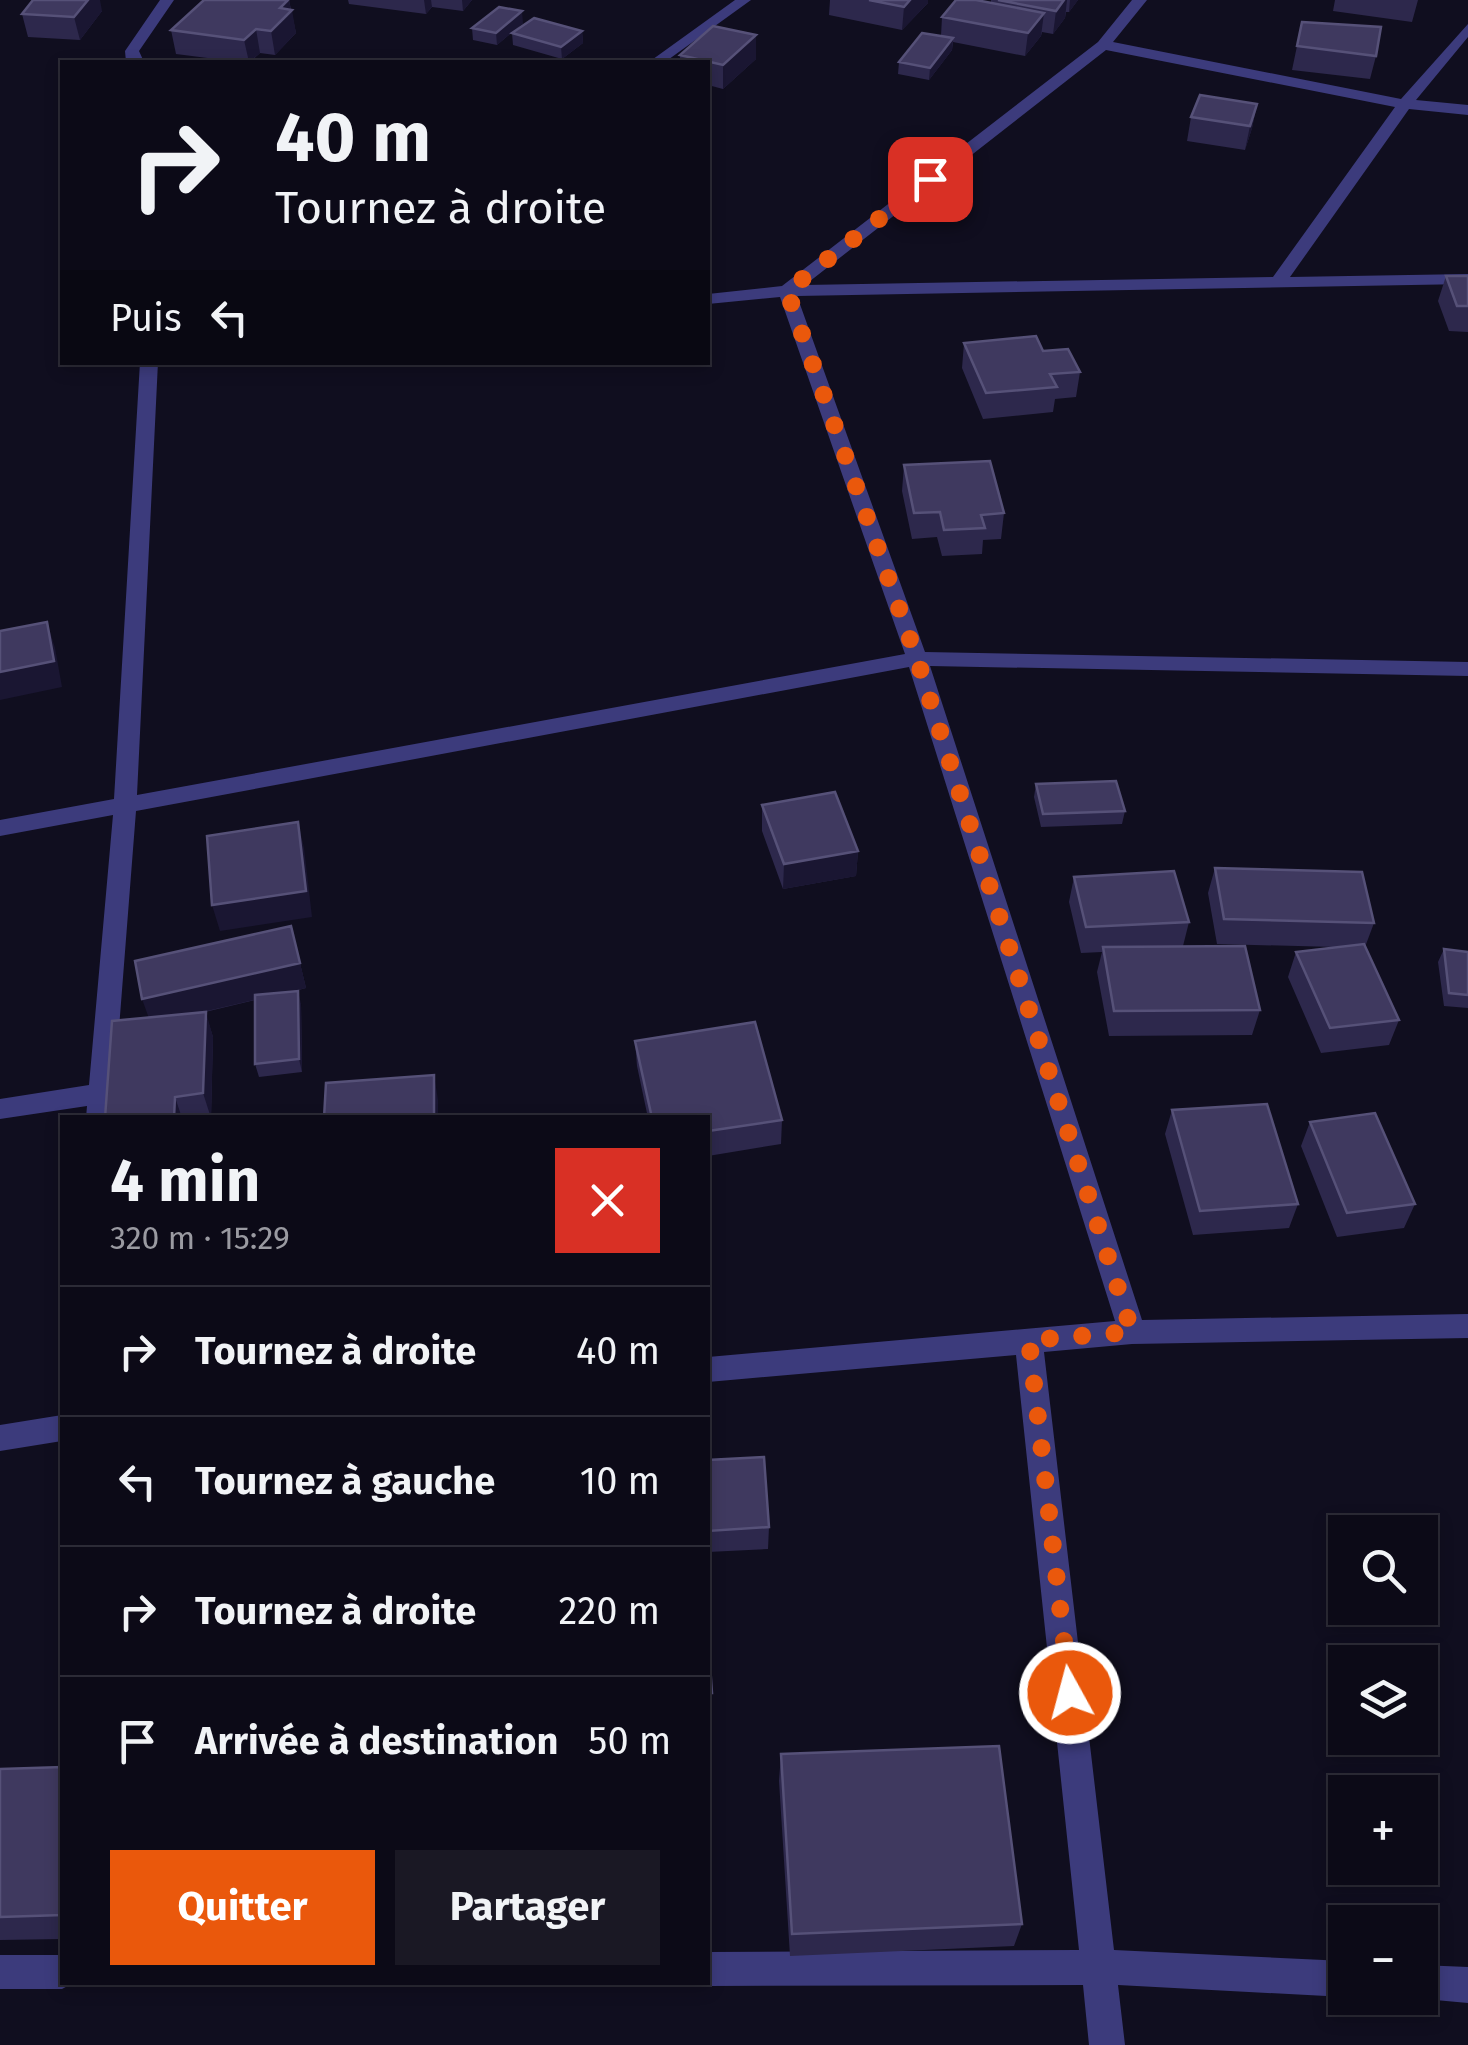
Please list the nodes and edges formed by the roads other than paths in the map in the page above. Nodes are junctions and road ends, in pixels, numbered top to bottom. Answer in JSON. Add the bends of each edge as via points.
{"nodes":[{"id":1,"x":168,"y":0,"type":"edge"},
{"id":2,"x":744,"y":0,"type":"edge"},
{"id":3,"x":1140,"y":0,"type":"edge"},
{"id":4,"x":1468,"y":28,"type":"edge"},
{"id":5,"x":1103,"y":45,"type":"junction"},
{"id":6,"x":132,"y":60,"type":"edge"},
{"id":7,"x":659,"y":60,"type":"edge"},
{"id":8,"x":1405,"y":104,"type":"junction"},
{"id":9,"x":1468,"y":110,"type":"edge"},
{"id":10,"x":1468,"y":279,"type":"edge"},
{"id":11,"x":1278,"y":282,"type":"junction"},
{"id":12,"x":787,"y":291,"type":"junction"},
{"id":13,"x":710,"y":299,"type":"edge"},
{"id":14,"x":148,"y":365,"type":"edge"},
{"id":15,"x":917,"y":659,"type":"junction"},
{"id":16,"x":1468,"y":669,"type":"edge"},
{"id":17,"x":125,"y":803,"type":"junction"},
{"id":18,"x":0,"y":828,"type":"edge"},
{"id":19,"x":100,"y":1105,"type":"edge"},
{"id":20,"x":0,"y":1110,"type":"edge"},
{"id":21,"x":1468,"y":1326,"type":"edge"},
{"id":22,"x":1132,"y":1332,"type":"junction"},
{"id":23,"x":1029,"y":1340,"type":"junction"},
{"id":24,"x":710,"y":1370,"type":"edge"},
{"id":25,"x":60,"y":1420,"type":"edge"},
{"id":26,"x":0,"y":1438,"type":"edge"},
{"id":27,"x":1102,"y":1968,"type":"junction"},
{"id":28,"x":710,"y":1969,"type":"edge"},
{"id":29,"x":0,"y":1972,"type":"edge"},
{"id":30,"x":60,"y":1972,"type":"edge"},
{"id":31,"x":1328,"y":1978,"type":"edge"},
{"id":32,"x":1438,"y":1984,"type":"edge"},
{"id":33,"x":1468,"y":1985,"type":"edge"},
{"id":34,"x":1107,"y":2045,"type":"edge"}],
"edges":[{"from":1,"to":6,"type":"street"},
{"from":2,"to":7,"type":"street"},
{"from":3,"to":5,"type":"street"},
{"from":4,"to":8,"type":"street"},
{"from":5,"to":8,"type":"street"},
{"from":5,"to":12,"type":"street"},
{"from":8,"to":9,"type":"street"},
{"from":8,"to":11,"type":"street"},
{"from":10,"to":11,"type":"street"},
{"from":11,"to":12,"type":"street"},
{"from":12,"to":13,"type":"street"},
{"from":12,"to":15,"type":"street"},
{"from":14,"to":17,"type":"street"},
{"from":15,"to":16,"type":"street"},
{"from":15,"to":17,"type":"street"},
{"from":15,"to":22,"type":"street"},
{"from":17,"to":18,"type":"street"},
{"from":17,"to":19,"type":"street"},
{"from":19,"to":20,"type":"street"},
{"from":21,"to":22,"type":"street"},
{"from":22,"to":23,"type":"street"},
{"from":23,"to":24,"type":"street"},
{"from":23,"to":27,"type":"street"},
{"from":25,"to":26,"type":"street"},
{"from":27,"to":28,"type":"street"},
{"from":27,"to":31,"type":"street"},
{"from":27,"to":34,"type":"street"},
{"from":29,"to":30,"type":"street"},
{"from":32,"to":33,"type":"street"}]}
